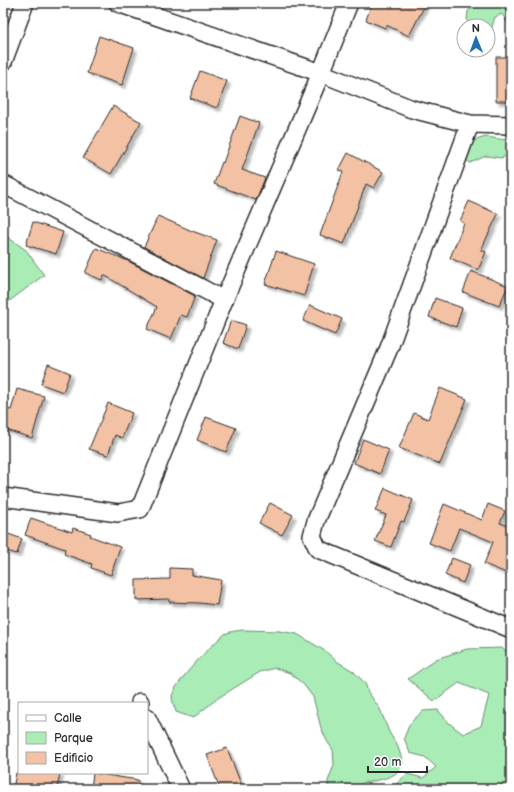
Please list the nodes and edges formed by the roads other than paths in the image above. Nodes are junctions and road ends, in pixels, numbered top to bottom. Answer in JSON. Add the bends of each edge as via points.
{"nodes":[{"id":1,"x":25,"y":3,"type":"edge"},
{"id":2,"x":118,"y":3,"type":"edge"},
{"id":3,"x":349,"y":3,"type":"edge"},
{"id":4,"x":3,"y":62,"type":"edge"},
{"id":5,"x":321,"y":73,"type":"junction"},
{"id":6,"x":470,"y":124,"type":"junction"},
{"id":7,"x":511,"y":125,"type":"edge"},
{"id":8,"x":3,"y":184,"type":"edge"},
{"id":9,"x":224,"y":300,"type":"junction"},
{"id":10,"x":3,"y":497,"type":"edge"},
{"id":11,"x":511,"y":629,"type":"edge"},
{"id":12,"x":148,"y":720,"type":"edge"},
{"id":13,"x":181,"y":789,"type":"edge"}],
"edges":[{"from":1,"to":4,"type":"street"},
{"from":2,"to":5,"type":"street"},
{"from":3,"to":5,"type":"street"},
{"from":5,"to":6,"type":"street","via":[[412,109]]},
{"from":5,"to":9,"type":"street"},
{"from":6,"to":7,"type":"street"},
{"from":6,"to":11,"type":"street","via":[[389,348],[312,536],[318,549]]},
{"from":8,"to":9,"type":"street"},
{"from":9,"to":10,"type":"street","via":[[140,509],[118,513]]},
{"from":12,"to":13,"type":"street"}]}
